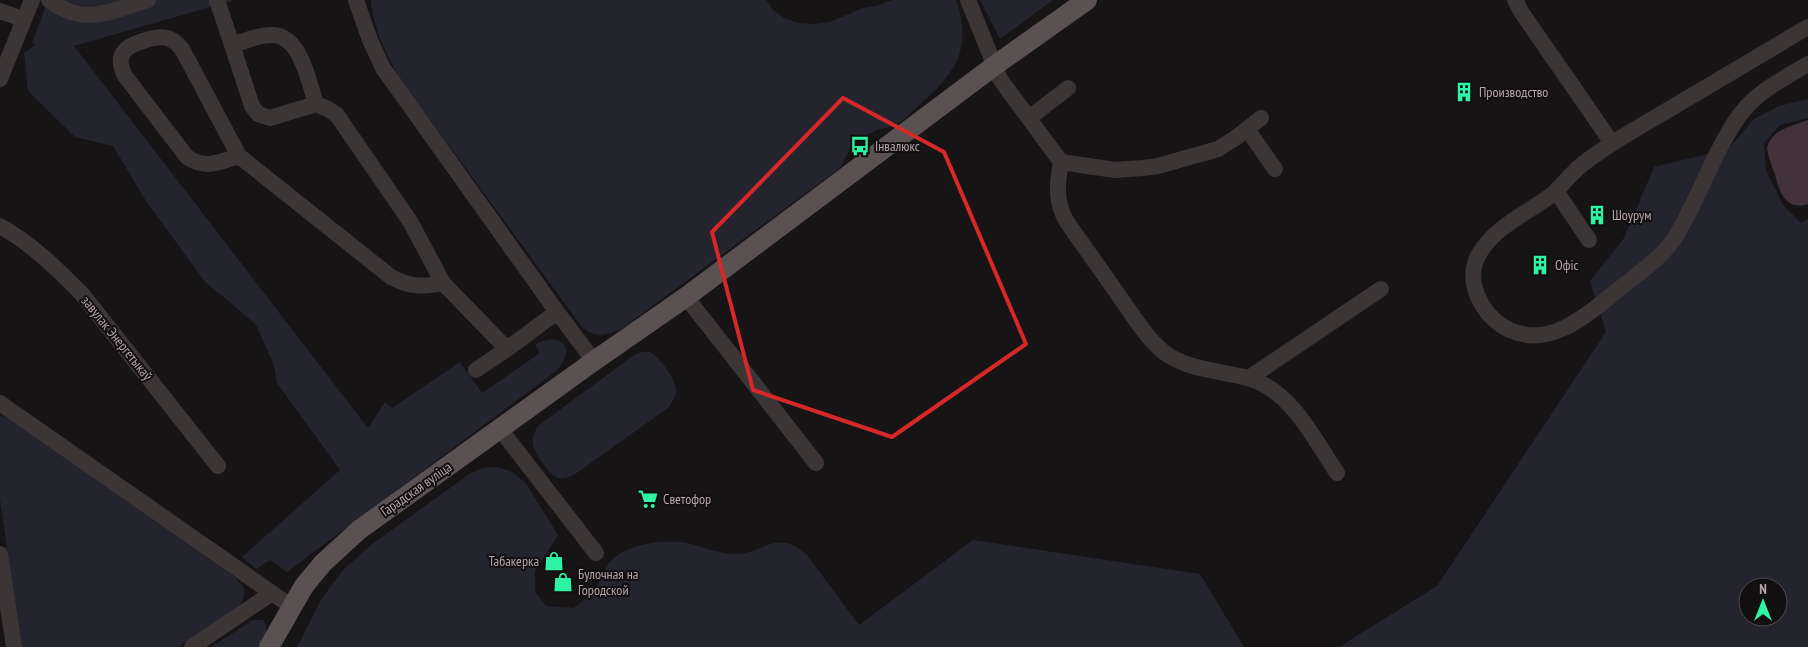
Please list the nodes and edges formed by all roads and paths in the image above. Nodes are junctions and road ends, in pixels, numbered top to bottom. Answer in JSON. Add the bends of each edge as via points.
{"nodes":[{"id":1,"x":32,"y":0,"type":"edge"},
{"id":2,"x":49,"y":0,"type":"edge"},
{"id":3,"x":148,"y":0,"type":"edge"},
{"id":4,"x":217,"y":0,"type":"edge"},
{"id":5,"x":356,"y":0,"type":"edge"},
{"id":6,"x":968,"y":0,"type":"edge"},
{"id":7,"x":1087,"y":0,"type":"edge"},
{"id":8,"x":1515,"y":0,"type":"edge"},
{"id":9,"x":0,"y":11,"type":"edge"},
{"id":10,"x":23,"y":19,"type":"junction"},
{"id":11,"x":1808,"y":27,"type":"edge"},
{"id":12,"x":232,"y":45,"type":"junction"},
{"id":13,"x":1808,"y":64,"type":"edge"},
{"id":14,"x":994,"y":66,"type":"junction"},
{"id":15,"x":0,"y":78,"type":"edge"},
{"id":16,"x":1068,"y":88,"type":"dead end"},
{"id":17,"x":316,"y":104,"type":"junction"},
{"id":18,"x":1029,"y":118,"type":"junction"},
{"id":19,"x":1262,"y":118,"type":"dead end"},
{"id":20,"x":1247,"y":129,"type":"junction"},
{"id":21,"x":1612,"y":143,"type":"junction"},
{"id":22,"x":239,"y":156,"type":"junction"},
{"id":23,"x":1061,"y":162,"type":"junction"},
{"id":24,"x":1275,"y":169,"type":"dead end"},
{"id":25,"x":1556,"y":191,"type":"junction"},
{"id":26,"x":0,"y":226,"type":"edge"},
{"id":27,"x":1588,"y":240,"type":"dead end"},
{"id":28,"x":443,"y":283,"type":"junction"},
{"id":29,"x":1381,"y":289,"type":"dead end"},
{"id":30,"x":686,"y":297,"type":"junction"},
{"id":31,"x":557,"y":312,"type":"junction"},
{"id":32,"x":507,"y":349,"type":"junction"},
{"id":33,"x":594,"y":361,"type":"junction"},
{"id":34,"x":476,"y":370,"type":"dead end"},
{"id":35,"x":1249,"y":378,"type":"junction"},
{"id":36,"x":0,"y":403,"type":"edge"},
{"id":37,"x":500,"y":429,"type":"junction"},
{"id":38,"x":816,"y":463,"type":"dead end"},
{"id":39,"x":218,"y":466,"type":"dead end"},
{"id":40,"x":1337,"y":473,"type":"dead end"},
{"id":41,"x":0,"y":554,"type":"edge"},
{"id":42,"x":596,"y":554,"type":"dead end"},
{"id":43,"x":272,"y":593,"type":"junction"},
{"id":44,"x":291,"y":606,"type":"junction"},
{"id":45,"x":14,"y":647,"type":"edge"},
{"id":46,"x":192,"y":647,"type":"edge"},
{"id":47,"x":269,"y":647,"type":"edge"}],
"edges":[{"from":1,"to":10,"type":"street"},
{"from":2,"to":3,"type":"street","via":[[66,11],[91,16]]},
{"from":4,"to":12,"type":"street"},
{"from":5,"to":31,"type":"street","via":[[382,68]]},
{"from":6,"to":14,"type":"street"},
{"from":7,"to":14,"type":"main road","name":"Гарадская вуліца"},
{"from":8,"to":21,"type":"street"},
{"from":9,"to":10,"type":"street"},
{"from":10,"to":15,"type":"street"},
{"from":11,"to":21,"type":"street"},
{"from":12,"to":17,"type":"street","via":[[268,35],[288,40],[302,61]]},
{"from":12,"to":17,"type":"street","via":[[252,106],[258,114],[270,118]]},
{"from":13,"to":25,"type":"street","via":[[1761,93],[1739,116],[1682,226],[1654,261],[1582,319],[1542,335],[1515,333],[1494,320],[1478,297],[1473,278],[1475,262],[1486,243],[1496,234]]},
{"from":14,"to":18,"type":"street","via":[[1007,90]]},
{"from":14,"to":30,"type":"main road","name":"Гарадская вуліца"},
{"from":16,"to":18,"type":"street"},
{"from":17,"to":28,"type":"street","via":[[341,120],[406,216]]},
{"from":18,"to":23,"type":"street"},
{"from":19,"to":20,"type":"street"},
{"from":20,"to":23,"type":"street","via":[[1218,149],[1143,168],[1115,170]]},
{"from":20,"to":24,"type":"street"},
{"from":21,"to":25,"type":"street","via":[[1573,172]]},
{"from":22,"to":22,"type":"street","via":[[178,44],[157,36],[127,46],[121,62],[124,76],[187,157],[194,162],[208,164]]},
{"from":22,"to":28,"type":"street","via":[[392,277],[409,285]]},
{"from":23,"to":35,"type":"street","via":[[1057,191],[1061,212],[1154,343],[1176,360]]},
{"from":25,"to":27,"type":"street"},
{"from":26,"to":39,"type":"street","name":"завулак Энергетыкаў","via":[[39,254],[82,294]]},
{"from":28,"to":32,"type":"street"},
{"from":29,"to":35,"type":"street"},
{"from":30,"to":33,"type":"main road","name":"Гарадская вуліца"},
{"from":30,"to":38,"type":"street"},
{"from":31,"to":32,"type":"street"},
{"from":31,"to":33,"type":"street"},
{"from":32,"to":34,"type":"street"},
{"from":33,"to":37,"type":"main road","name":"Гарадская вуліца"},
{"from":35,"to":40,"type":"street","via":[[1285,399]]},
{"from":36,"to":43,"type":"street"},
{"from":37,"to":42,"type":"street"},
{"from":37,"to":44,"type":"main road","name":"Гарадская вуліца","via":[[359,530],[323,563]]},
{"from":41,"to":45,"type":"street"},
{"from":43,"to":44,"type":"street"},
{"from":43,"to":46,"type":"street"},
{"from":44,"to":47,"type":"main road","name":"Гарадская вуліца"}]}
